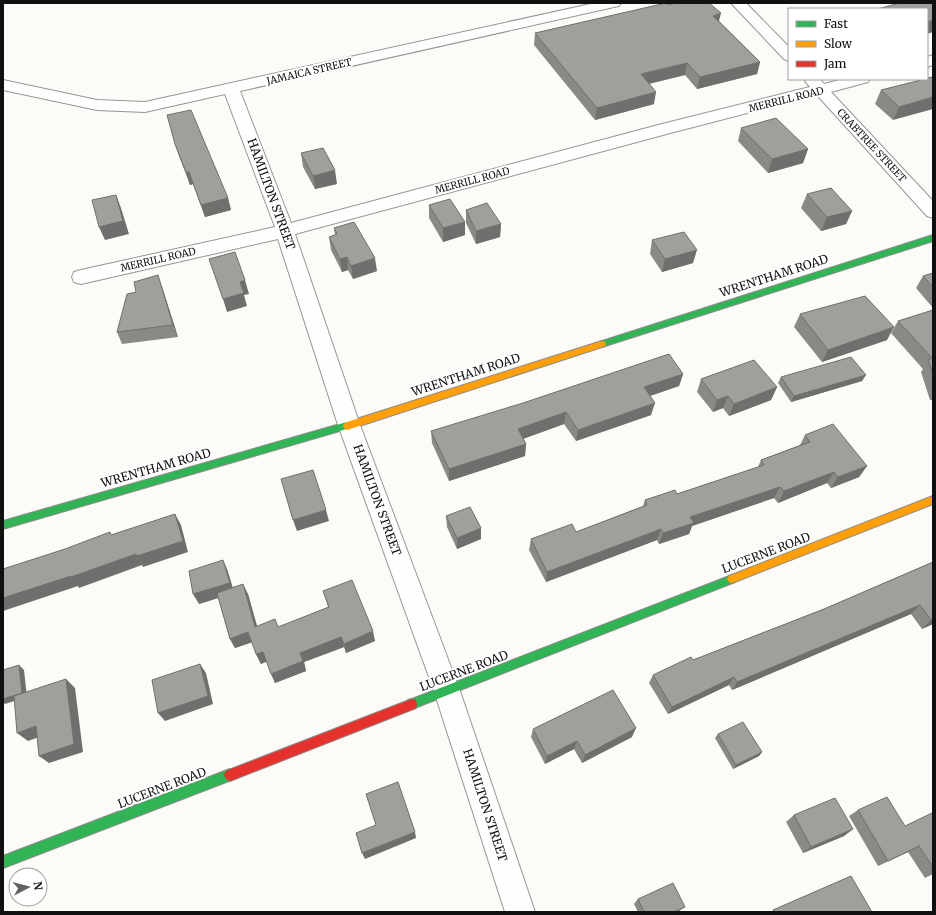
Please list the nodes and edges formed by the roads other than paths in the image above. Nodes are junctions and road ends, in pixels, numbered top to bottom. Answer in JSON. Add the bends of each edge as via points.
{"nodes":[{"id":1,"x":614,"y":3,"type":"edge"},
{"id":2,"x":738,"y":3,"type":"edge"},
{"id":3,"x":788,"y":55,"type":"edge"},
{"id":4,"x":853,"y":80,"type":"edge"},
{"id":5,"x":816,"y":84,"type":"edge"},
{"id":6,"x":3,"y":85,"type":"edge"},
{"id":7,"x":232,"y":88,"type":"junction"},
{"id":8,"x":933,"y":212,"type":"edge"},
{"id":9,"x":285,"y":231,"type":"junction"},
{"id":10,"x":933,"y":238,"type":"edge"},
{"id":11,"x":81,"y":277,"type":"dead end"},
{"id":12,"x":349,"y":425,"type":"junction"},
{"id":13,"x":933,"y":500,"type":"edge"},
{"id":14,"x":3,"y":526,"type":"edge"},
{"id":15,"x":447,"y":691,"type":"junction"},
{"id":16,"x":3,"y":862,"type":"edge"},
{"id":17,"x":520,"y":912,"type":"edge"}],
"edges":[{"from":1,"to":7,"type":"street","name":"JAMAICA STREET"},
{"from":2,"to":3,"type":"street"},
{"from":4,"to":5,"type":"street","name":"MERRILL ROAD"},
{"from":5,"to":8,"type":"street","name":"CRABTREE STREET"},
{"from":5,"to":9,"type":"street","name":"MERRILL ROAD","via":[[660,130]]},
{"from":6,"to":7,"type":"street","name":"JAMAICA STREET","via":[[97,104],[145,107]]},
{"from":7,"to":9,"type":"street","name":"HAMILTON STREET"},
{"from":9,"to":11,"type":"street","name":"MERRILL ROAD"},
{"from":9,"to":12,"type":"street","name":"HAMILTON STREET"},
{"from":10,"to":12,"type":"street","name":"WRENTHAM ROAD"},
{"from":12,"to":14,"type":"street","name":"WRENTHAM ROAD"},
{"from":12,"to":15,"type":"street","name":"HAMILTON STREET"},
{"from":13,"to":15,"type":"street","name":"LUCERNE ROAD"},
{"from":15,"to":16,"type":"street","name":"LUCERNE ROAD"},
{"from":15,"to":17,"type":"street","name":"HAMILTON STREET"}]}
